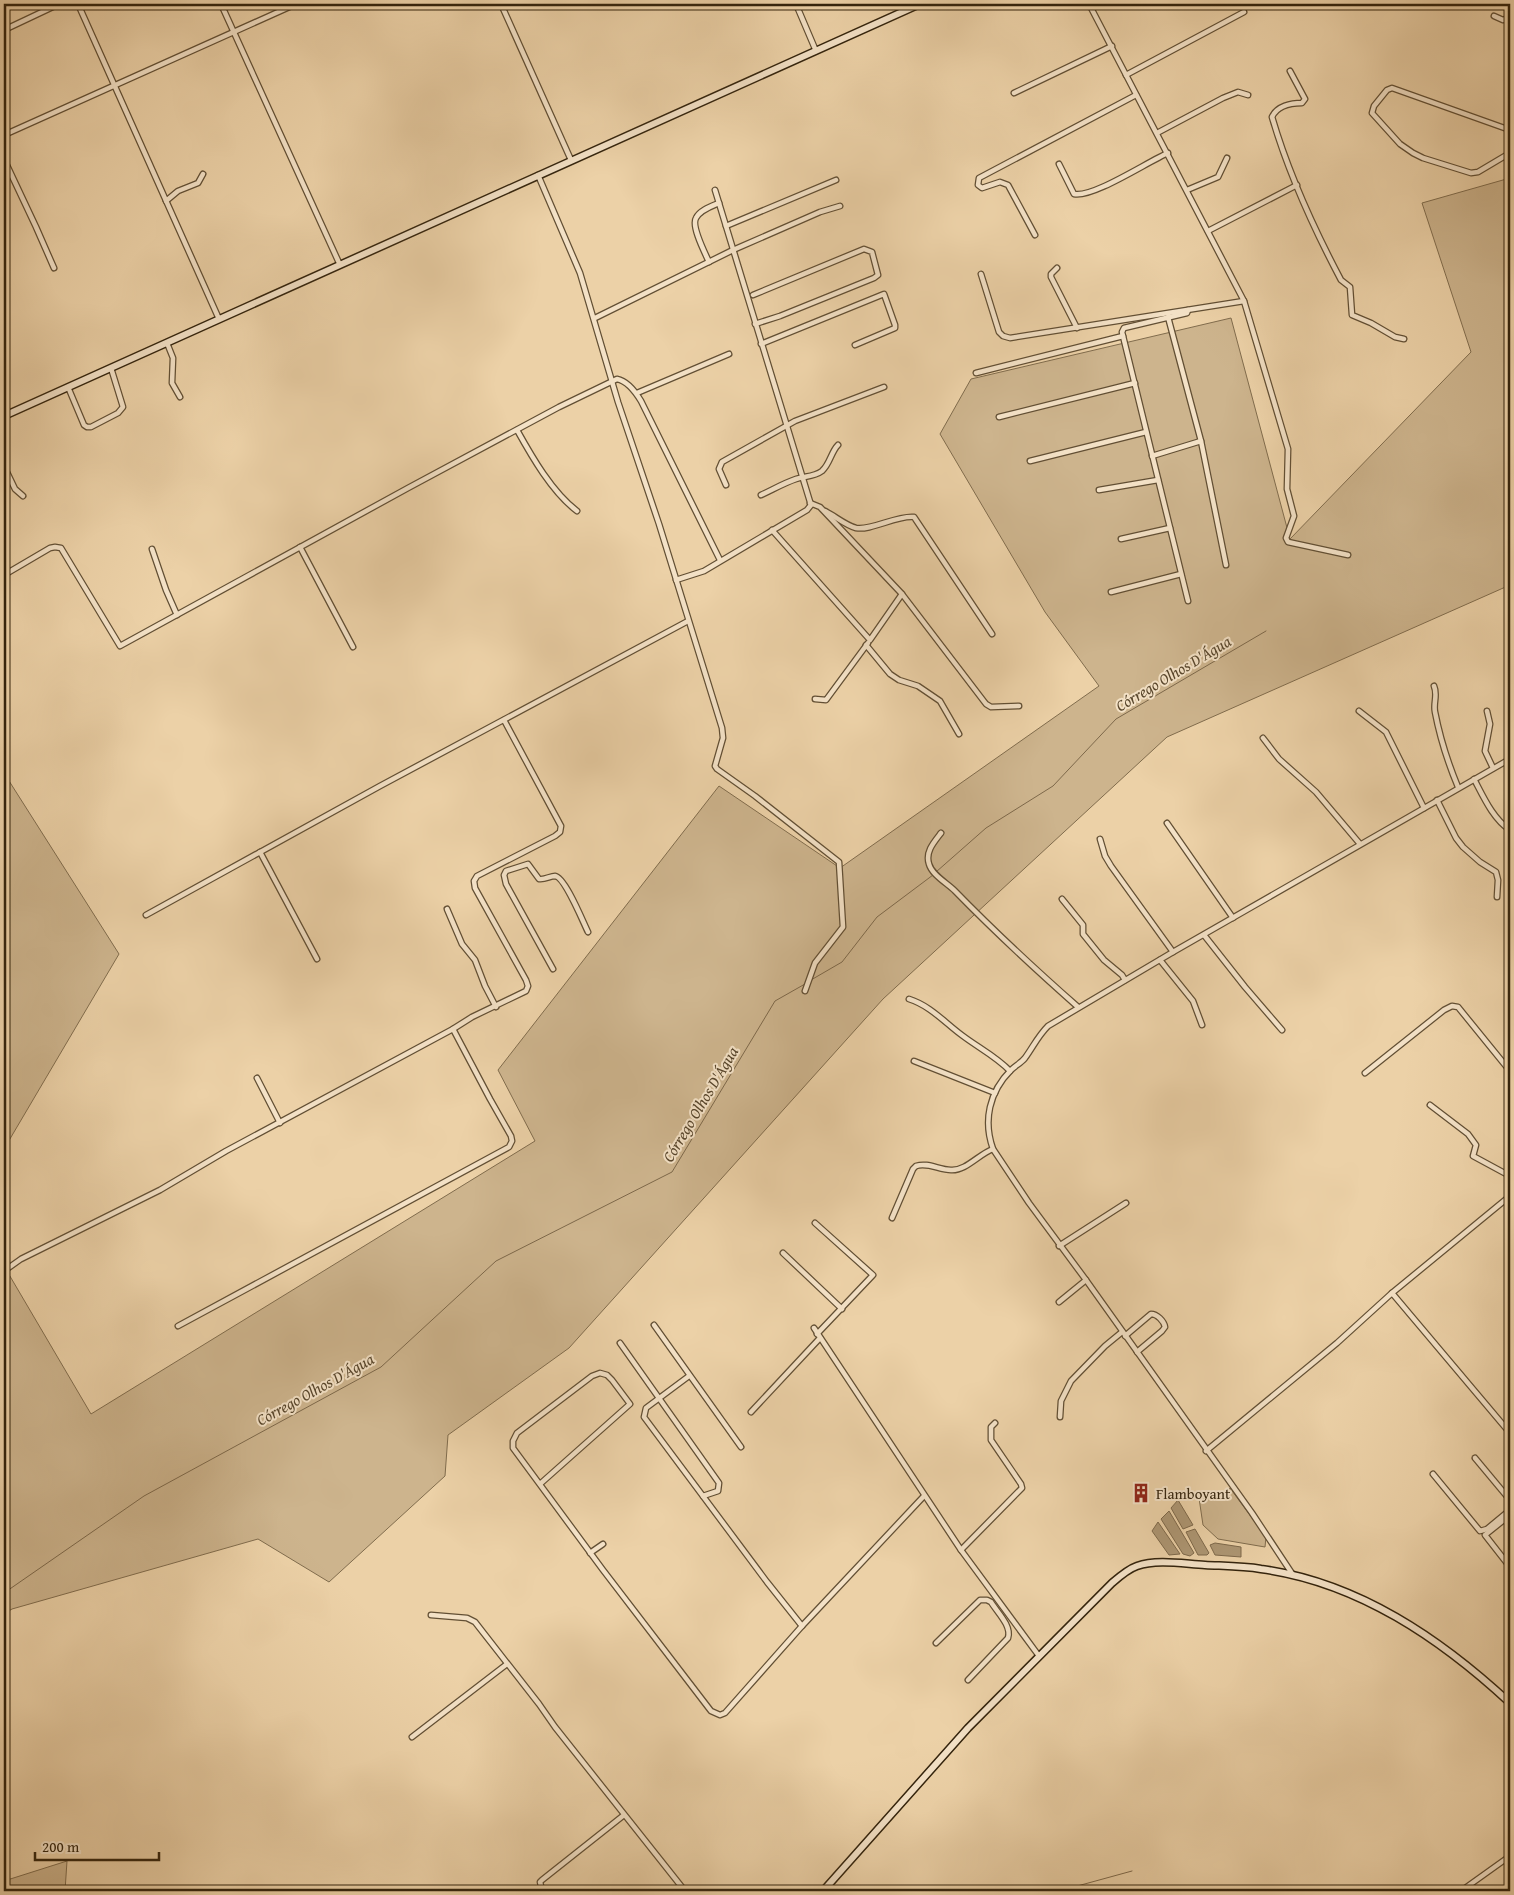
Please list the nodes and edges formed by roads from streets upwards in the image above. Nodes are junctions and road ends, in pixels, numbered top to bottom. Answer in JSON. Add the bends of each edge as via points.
{"nodes":[{"id":1,"x":59,"y":4,"type":"edge"},
{"id":2,"x":78,"y":4,"type":"edge"},
{"id":3,"x":221,"y":4,"type":"edge"},
{"id":4,"x":296,"y":4,"type":"edge"},
{"id":5,"x":501,"y":4,"type":"edge"},
{"id":6,"x":796,"y":4,"type":"edge"},
{"id":7,"x":920,"y":4,"type":"edge"},
{"id":8,"x":1092,"y":5,"type":"edge"},
{"id":9,"x":1244,"y":12,"type":"dead end"},
{"id":10,"x":1494,"y":16,"type":"dead end"},
{"id":11,"x":1510,"y":17,"type":"edge"},
{"id":12,"x":4,"y":30,"type":"edge"},
{"id":13,"x":234,"y":32,"type":"junction"},
{"id":14,"x":1112,"y":46,"type":"junction"},
{"id":15,"x":816,"y":51,"type":"junction"},
{"id":16,"x":1290,"y":71,"type":"dead end"},
{"id":17,"x":1126,"y":75,"type":"junction"},
{"id":18,"x":115,"y":86,"type":"junction"},
{"id":19,"x":1014,"y":93,"type":"dead end"},
{"id":20,"x":1136,"y":95,"type":"junction"},
{"id":21,"x":1248,"y":95,"type":"dead end"},
{"id":22,"x":1510,"y":130,"type":"edge"},
{"id":23,"x":1157,"y":133,"type":"junction"},
{"id":24,"x":4,"y":135,"type":"edge"},
{"id":25,"x":1510,"y":152,"type":"edge"},
{"id":26,"x":1168,"y":153,"type":"junction"},
{"id":27,"x":1227,"y":158,"type":"dead end"},
{"id":28,"x":4,"y":159,"type":"edge"},
{"id":29,"x":571,"y":160,"type":"junction"},
{"id":30,"x":1058,"y":164,"type":"dead end"},
{"id":31,"x":203,"y":174,"type":"dead end"},
{"id":32,"x":538,"y":176,"type":"junction"},
{"id":33,"x":836,"y":180,"type":"dead end"},
{"id":34,"x":1297,"y":185,"type":"junction"},
{"id":35,"x":716,"y":190,"type":"dead end"},
{"id":36,"x":1187,"y":190,"type":"junction"},
{"id":37,"x":166,"y":201,"type":"junction"},
{"id":38,"x":720,"y":203,"type":"junction"},
{"id":39,"x":840,"y":206,"type":"dead end"},
{"id":40,"x":726,"y":226,"type":"junction"},
{"id":41,"x":1208,"y":232,"type":"junction"},
{"id":42,"x":1035,"y":235,"type":"dead end"},
{"id":43,"x":733,"y":250,"type":"junction"},
{"id":44,"x":709,"y":262,"type":"junction"},
{"id":45,"x":340,"y":265,"type":"junction"},
{"id":46,"x":54,"y":268,"type":"dead end"},
{"id":47,"x":1057,"y":268,"type":"dead end"},
{"id":48,"x":981,"y":274,"type":"dead end"},
{"id":49,"x":753,"y":295,"type":"dead end"},
{"id":50,"x":1244,"y":301,"type":"junction"},
{"id":51,"x":1188,"y":310,"type":"junction"},
{"id":52,"x":1168,"y":317,"type":"junction"},
{"id":53,"x":595,"y":318,"type":"junction"},
{"id":54,"x":219,"y":319,"type":"junction"},
{"id":55,"x":755,"y":324,"type":"junction"},
{"id":56,"x":1077,"y":328,"type":"junction"},
{"id":57,"x":1123,"y":336,"type":"junction"},
{"id":58,"x":1404,"y":339,"type":"dead end"},
{"id":59,"x":167,"y":343,"type":"junction"},
{"id":60,"x":761,"y":344,"type":"junction"},
{"id":61,"x":854,"y":345,"type":"dead end"},
{"id":62,"x":729,"y":354,"type":"dead end"},
{"id":63,"x":111,"y":368,"type":"junction"},
{"id":64,"x":976,"y":373,"type":"dead end"},
{"id":65,"x":612,"y":380,"type":"junction"},
{"id":66,"x":1134,"y":383,"type":"junction"},
{"id":67,"x":884,"y":386,"type":"dead end"},
{"id":68,"x":68,"y":387,"type":"junction"},
{"id":69,"x":637,"y":394,"type":"junction"},
{"id":70,"x":180,"y":397,"type":"dead end"},
{"id":71,"x":4,"y":416,"type":"edge"},
{"id":72,"x":999,"y":417,"type":"dead end"},
{"id":73,"x":786,"y":426,"type":"junction"},
{"id":74,"x":517,"y":430,"type":"junction"},
{"id":75,"x":1146,"y":432,"type":"junction"},
{"id":76,"x":1201,"y":441,"type":"junction"},
{"id":77,"x":838,"y":445,"type":"dead end"},
{"id":78,"x":1152,"y":456,"type":"junction"},
{"id":79,"x":1030,"y":461,"type":"dead end"},
{"id":80,"x":4,"y":466,"type":"edge"},
{"id":81,"x":802,"y":478,"type":"junction"},
{"id":82,"x":1158,"y":480,"type":"junction"},
{"id":83,"x":726,"y":484,"type":"dead end"},
{"id":84,"x":1099,"y":490,"type":"dead end"},
{"id":85,"x":761,"y":495,"type":"dead end"},
{"id":86,"x":23,"y":496,"type":"dead end"},
{"id":87,"x":810,"y":503,"type":"junction"},
{"id":88,"x":820,"y":507,"type":"junction"},
{"id":89,"x":577,"y":511,"type":"dead end"},
{"id":90,"x":1170,"y":528,"type":"junction"},
{"id":91,"x":772,"y":530,"type":"junction"},
{"id":92,"x":1120,"y":539,"type":"dead end"},
{"id":93,"x":300,"y":547,"type":"junction"},
{"id":94,"x":152,"y":549,"type":"dead end"},
{"id":95,"x":1348,"y":555,"type":"dead end"},
{"id":96,"x":720,"y":560,"type":"junction"},
{"id":97,"x":1226,"y":565,"type":"dead end"},
{"id":98,"x":1181,"y":574,"type":"junction"},
{"id":99,"x":4,"y":575,"type":"edge"},
{"id":100,"x":676,"y":580,"type":"junction"},
{"id":101,"x":1111,"y":592,"type":"dead end"},
{"id":102,"x":902,"y":594,"type":"junction"},
{"id":103,"x":1188,"y":601,"type":"dead end"},
{"id":104,"x":177,"y":615,"type":"junction"},
{"id":105,"x":688,"y":621,"type":"junction"},
{"id":106,"x":992,"y":634,"type":"dead end"},
{"id":107,"x":870,"y":640,"type":"junction"},
{"id":108,"x":866,"y":645,"type":"junction"},
{"id":109,"x":353,"y":647,"type":"dead end"},
{"id":110,"x":1434,"y":686,"type":"dead end"},
{"id":111,"x":815,"y":699,"type":"dead end"},
{"id":112,"x":1019,"y":706,"type":"dead end"},
{"id":113,"x":1359,"y":711,"type":"dead end"},
{"id":114,"x":1487,"y":711,"type":"dead end"},
{"id":115,"x":504,"y":720,"type":"junction"},
{"id":116,"x":959,"y":734,"type":"dead end"},
{"id":117,"x":1262,"y":738,"type":"dead end"},
{"id":118,"x":1510,"y":758,"type":"edge"},
{"id":119,"x":1493,"y":768,"type":"junction"},
{"id":120,"x":1474,"y":778,"type":"junction"},
{"id":121,"x":1458,"y":787,"type":"junction"},
{"id":122,"x":1437,"y":800,"type":"junction"},
{"id":123,"x":1424,"y":808,"type":"junction"},
{"id":124,"x":1167,"y":823,"type":"dead end"},
{"id":125,"x":1510,"y":830,"type":"edge"},
{"id":126,"x":941,"y":833,"type":"dead end"},
{"id":127,"x":1100,"y":839,"type":"dead end"},
{"id":128,"x":1360,"y":844,"type":"junction"},
{"id":129,"x":260,"y":852,"type":"junction"},
{"id":130,"x":521,"y":853,"type":"junction"},
{"id":131,"x":528,"y":864,"type":"junction"},
{"id":132,"x":1497,"y":897,"type":"dead end"},
{"id":133,"x":1062,"y":900,"type":"dead end"},
{"id":134,"x":447,"y":909,"type":"dead end"},
{"id":135,"x":146,"y":915,"type":"dead end"},
{"id":136,"x":1233,"y":918,"type":"junction"},
{"id":137,"x":588,"y":932,"type":"dead end"},
{"id":138,"x":1204,"y":935,"type":"junction"},
{"id":139,"x":1173,"y":952,"type":"junction"},
{"id":140,"x":317,"y":959,"type":"dead end"},
{"id":141,"x":1160,"y":960,"type":"junction"},
{"id":142,"x":553,"y":969,"type":"dead end"},
{"id":143,"x":1125,"y":980,"type":"junction"},
{"id":144,"x":805,"y":991,"type":"dead end"},
{"id":145,"x":909,"y":999,"type":"dead end"},
{"id":146,"x":496,"y":1007,"type":"junction"},
{"id":147,"x":1078,"y":1007,"type":"junction"},
{"id":148,"x":1202,"y":1026,"type":"dead end"},
{"id":149,"x":453,"y":1029,"type":"junction"},
{"id":150,"x":1282,"y":1030,"type":"dead end"},
{"id":151,"x":914,"y":1061,"type":"dead end"},
{"id":152,"x":1010,"y":1071,"type":"junction"},
{"id":153,"x":1510,"y":1071,"type":"edge"},
{"id":154,"x":1365,"y":1073,"type":"dead end"},
{"id":155,"x":257,"y":1078,"type":"dead end"},
{"id":156,"x":995,"y":1093,"type":"junction"},
{"id":157,"x":1430,"y":1105,"type":"dead end"},
{"id":158,"x":280,"y":1123,"type":"junction"},
{"id":159,"x":993,"y":1149,"type":"junction"},
{"id":160,"x":1510,"y":1176,"type":"edge"},
{"id":161,"x":1510,"y":1196,"type":"edge"},
{"id":162,"x":1126,"y":1203,"type":"dead end"},
{"id":163,"x":892,"y":1218,"type":"dead end"},
{"id":164,"x":815,"y":1222,"type":"dead end"},
{"id":165,"x":1059,"y":1246,"type":"junction"},
{"id":166,"x":783,"y":1253,"type":"dead end"},
{"id":167,"x":4,"y":1271,"type":"edge"},
{"id":168,"x":1086,"y":1280,"type":"junction"},
{"id":169,"x":1392,"y":1293,"type":"junction"},
{"id":170,"x":1059,"y":1302,"type":"dead end"},
{"id":171,"x":842,"y":1309,"type":"junction"},
{"id":172,"x":654,"y":1325,"type":"dead end"},
{"id":173,"x":178,"y":1326,"type":"dead end"},
{"id":174,"x":814,"y":1328,"type":"dead end"},
{"id":175,"x":1123,"y":1334,"type":"junction"},
{"id":176,"x":819,"y":1336,"type":"junction"},
{"id":177,"x":620,"y":1343,"type":"dead end"},
{"id":178,"x":1136,"y":1352,"type":"junction"},
{"id":179,"x":689,"y":1376,"type":"junction"},
{"id":180,"x":659,"y":1399,"type":"junction"},
{"id":181,"x":751,"y":1412,"type":"dead end"},
{"id":182,"x":1060,"y":1417,"type":"dead end"},
{"id":183,"x":995,"y":1423,"type":"dead end"},
{"id":184,"x":1510,"y":1433,"type":"edge"},
{"id":185,"x":741,"y":1447,"type":"dead end"},
{"id":186,"x":1206,"y":1451,"type":"junction"},
{"id":187,"x":1475,"y":1458,"type":"dead end"},
{"id":188,"x":1432,"y":1474,"type":"dead end"},
{"id":189,"x":540,"y":1484,"type":"junction"},
{"id":190,"x":703,"y":1496,"type":"junction"},
{"id":191,"x":924,"y":1496,"type":"junction"},
{"id":192,"x":1510,"y":1500,"type":"edge"},
{"id":193,"x":1510,"y":1510,"type":"edge"},
{"id":194,"x":1510,"y":1515,"type":"edge"},
{"id":195,"x":603,"y":1544,"type":"dead end"},
{"id":196,"x":961,"y":1550,"type":"junction"},
{"id":197,"x":590,"y":1553,"type":"junction"},
{"id":198,"x":1510,"y":1567,"type":"edge"},
{"id":199,"x":1293,"y":1575,"type":"junction"},
{"id":200,"x":1004,"y":1609,"type":"junction"},
{"id":201,"x":999,"y":1614,"type":"junction"},
{"id":202,"x":431,"y":1615,"type":"dead end"},
{"id":203,"x":802,"y":1626,"type":"junction"},
{"id":204,"x":936,"y":1643,"type":"dead end"},
{"id":205,"x":1039,"y":1656,"type":"junction"},
{"id":206,"x":507,"y":1664,"type":"junction"},
{"id":207,"x":968,"y":1680,"type":"dead end"},
{"id":208,"x":1510,"y":1703,"type":"edge"},
{"id":209,"x":412,"y":1737,"type":"dead end"},
{"id":210,"x":624,"y":1815,"type":"junction"},
{"id":211,"x":1510,"y":1856,"type":"edge"},
{"id":212,"x":542,"y":1890,"type":"dead end"},
{"id":213,"x":685,"y":1891,"type":"edge"},
{"id":214,"x":823,"y":1891,"type":"edge"},
{"id":215,"x":1461,"y":1891,"type":"edge"}],
"edges":[{"from":1,"to":12,"type":"street"},
{"from":2,"to":18,"type":"street"},
{"from":3,"to":13,"type":"street"},
{"from":4,"to":13,"type":"street"},
{"from":5,"to":29,"type":"street"},
{"from":6,"to":15,"type":"street"},
{"from":7,"to":15,"type":"street"},
{"from":8,"to":14,"type":"street"},
{"from":9,"to":17,"type":"street"},
{"from":10,"to":11,"type":"street","via":[[1505,20]]},
{"from":13,"to":18,"type":"street"},
{"from":13,"to":45,"type":"street"},
{"from":14,"to":17,"type":"street"},
{"from":14,"to":19,"type":"street"},
{"from":15,"to":29,"type":"street"},
{"from":16,"to":34,"type":"street","via":[[1305,99],[1302,103],[1284,106],[1272,116]]},
{"from":17,"to":20,"type":"street"},
{"from":18,"to":24,"type":"street"},
{"from":18,"to":37,"type":"street"},
{"from":20,"to":23,"type":"street"},
{"from":20,"to":42,"type":"street","via":[[978,180],[982,188],[1000,182],[1008,185]]},
{"from":21,"to":23,"type":"street","via":[[1238,92],[1223,98]]},
{"from":22,"to":25,"type":"street","via":[[1392,88],[1385,92],[1372,112],[1413,154],[1466,172],[1478,172]]},
{"from":23,"to":26,"type":"street"},
{"from":26,"to":30,"type":"street","via":[[1081,195],[1071,190]]},
{"from":26,"to":36,"type":"street"},
{"from":27,"to":36,"type":"street","via":[[1218,177]]},
{"from":28,"to":46,"type":"street"},
{"from":29,"to":32,"type":"street"},
{"from":31,"to":37,"type":"street","via":[[198,183],[178,191]]},
{"from":32,"to":45,"type":"street"},
{"from":32,"to":53,"type":"street","via":[[580,273]]},
{"from":33,"to":40,"type":"street"},
{"from":34,"to":41,"type":"street"},
{"from":34,"to":58,"type":"street","via":[[1335,270],[1350,287],[1352,315]]},
{"from":35,"to":38,"type":"street"},
{"from":36,"to":41,"type":"street"},
{"from":37,"to":54,"type":"street"},
{"from":38,"to":40,"type":"street"},
{"from":38,"to":44,"type":"street","via":[[703,211],[694,224]]},
{"from":39,"to":43,"type":"street"},
{"from":40,"to":43,"type":"street"},
{"from":41,"to":50,"type":"street"},
{"from":43,"to":44,"type":"street"},
{"from":43,"to":55,"type":"street"},
{"from":44,"to":53,"type":"street"},
{"from":45,"to":54,"type":"street"},
{"from":47,"to":56,"type":"street","via":[[1051,277]]},
{"from":48,"to":56,"type":"street","via":[[1003,336],[1010,338]]},
{"from":49,"to":55,"type":"street","via":[[864,249],[872,252],[878,270],[874,278]]},
{"from":50,"to":51,"type":"street"},
{"from":50,"to":95,"type":"street","via":[[1288,448],[1287,489],[1294,516],[1286,538],[1288,542]]},
{"from":51,"to":52,"type":"street","via":[[1187,313]]},
{"from":51,"to":56,"type":"street"},
{"from":52,"to":57,"type":"street","via":[[1124,328]]},
{"from":52,"to":76,"type":"street"},
{"from":53,"to":65,"type":"street"},
{"from":54,"to":59,"type":"street"},
{"from":55,"to":60,"type":"street"},
{"from":57,"to":64,"type":"street"},
{"from":57,"to":66,"type":"street"},
{"from":59,"to":63,"type":"street"},
{"from":59,"to":70,"type":"street","via":[[173,358],[172,383]]},
{"from":60,"to":61,"type":"street","via":[[884,294],[895,328]]},
{"from":60,"to":73,"type":"street"},
{"from":62,"to":69,"type":"street"},
{"from":63,"to":68,"type":"street"},
{"from":63,"to":68,"type":"street","via":[[123,407],[118,413],[91,426],[84,425]]},
{"from":65,"to":69,"type":"street","via":[[622,380]]},
{"from":65,"to":74,"type":"street"},
{"from":65,"to":100,"type":"street"},
{"from":66,"to":72,"type":"street"},
{"from":66,"to":75,"type":"street"},
{"from":67,"to":73,"type":"street"},
{"from":68,"to":71,"type":"street"},
{"from":69,"to":96,"type":"street"},
{"from":73,"to":81,"type":"street"},
{"from":73,"to":83,"type":"street","via":[[721,463],[719,469]]},
{"from":74,"to":89,"type":"street","via":[[538,466]]},
{"from":74,"to":93,"type":"street"},
{"from":75,"to":78,"type":"street"},
{"from":75,"to":79,"type":"street"},
{"from":76,"to":78,"type":"street"},
{"from":76,"to":97,"type":"street"},
{"from":77,"to":81,"type":"street","via":[[823,470]]},
{"from":78,"to":82,"type":"street"},
{"from":80,"to":86,"type":"street","via":[[15,489]]},
{"from":81,"to":85,"type":"street"},
{"from":81,"to":87,"type":"street"},
{"from":82,"to":84,"type":"street"},
{"from":82,"to":90,"type":"street"},
{"from":87,"to":88,"type":"street"},
{"from":87,"to":91,"type":"street","via":[[808,509]]},
{"from":88,"to":102,"type":"street"},
{"from":88,"to":106,"type":"street","via":[[856,528],[914,517]]},
{"from":90,"to":92,"type":"street"},
{"from":90,"to":98,"type":"street"},
{"from":91,"to":96,"type":"street"},
{"from":91,"to":107,"type":"street"},
{"from":93,"to":104,"type":"street"},
{"from":93,"to":109,"type":"street"},
{"from":94,"to":104,"type":"street"},
{"from":96,"to":100,"type":"street","via":[[699,573]]},
{"from":98,"to":101,"type":"street"},
{"from":98,"to":103,"type":"street"},
{"from":99,"to":104,"type":"street","via":[[50,548],[61,548],[120,646]]},
{"from":100,"to":105,"type":"street"},
{"from":102,"to":107,"type":"street"},
{"from":102,"to":112,"type":"street","via":[[986,704],[991,707]]},
{"from":105,"to":115,"type":"street"},
{"from":105,"to":144,"type":"street","via":[[722,728],[723,738],[715,762],[717,769],[839,862],[844,928],[815,963]]},
{"from":107,"to":108,"type":"street"},
{"from":108,"to":111,"type":"street","via":[[826,700]]},
{"from":108,"to":116,"type":"street","via":[[890,674],[926,690],[940,701]]},
{"from":110,"to":121,"type":"street","via":[[1436,721]]},
{"from":113,"to":123,"type":"street","via":[[1386,732]]},
{"from":114,"to":119,"type":"street","via":[[1490,724],[1485,750]]},
{"from":115,"to":129,"type":"street"},
{"from":115,"to":130,"type":"street","via":[[560,826],[560,832]]},
{"from":117,"to":128,"type":"street","via":[[1279,759],[1316,792]]},
{"from":118,"to":119,"type":"street"},
{"from":119,"to":120,"type":"street"},
{"from":120,"to":121,"type":"street"},
{"from":120,"to":125,"type":"street","via":[[1492,810]]},
{"from":121,"to":122,"type":"street"},
{"from":122,"to":123,"type":"street"},
{"from":122,"to":132,"type":"street","via":[[1463,847],[1496,872]]},
{"from":123,"to":128,"type":"street"},
{"from":124,"to":136,"type":"street"},
{"from":126,"to":147,"type":"street","via":[[929,852],[928,863],[932,870]]},
{"from":127,"to":139,"type":"street","via":[[1111,866]]},
{"from":128,"to":136,"type":"street"},
{"from":129,"to":135,"type":"street"},
{"from":129,"to":140,"type":"street"},
{"from":130,"to":131,"type":"street"},
{"from":130,"to":146,"type":"street","via":[[477,876],[474,881],[528,986],[524,993]]},
{"from":131,"to":137,"type":"street","via":[[539,879],[559,878]]},
{"from":131,"to":142,"type":"street","via":[[506,871],[506,884]]},
{"from":133,"to":143,"type":"street","via":[[1083,924],[1083,934]]},
{"from":134,"to":146,"type":"street"},
{"from":136,"to":138,"type":"street"},
{"from":138,"to":139,"type":"street"},
{"from":138,"to":150,"type":"street"},
{"from":139,"to":141,"type":"street"},
{"from":141,"to":143,"type":"street"},
{"from":141,"to":148,"type":"street","via":[[1193,1001]]},
{"from":143,"to":147,"type":"street"},
{"from":145,"to":152,"type":"street","via":[[932,1010]]},
{"from":146,"to":149,"type":"street"},
{"from":147,"to":152,"type":"street","via":[[1048,1026],[1024,1060]]},
{"from":149,"to":158,"type":"street"},
{"from":149,"to":173,"type":"street","via":[[512,1136],[509,1147]]},
{"from":151,"to":156,"type":"street"},
{"from":152,"to":156,"type":"street"},
{"from":153,"to":154,"type":"street","via":[[1458,1007],[1452,1006]]},
{"from":155,"to":158,"type":"street"},
{"from":156,"to":159,"type":"street","via":[[987,1122]]},
{"from":157,"to":160,"type":"street","via":[[1468,1134],[1476,1145],[1473,1156]]},
{"from":158,"to":167,"type":"street","via":[[160,1190],[21,1259]]},
{"from":159,"to":163,"type":"street","via":[[954,1170],[926,1164],[916,1166]]},
{"from":159,"to":165,"type":"street"},
{"from":161,"to":169,"type":"street"},
{"from":162,"to":165,"type":"street"},
{"from":164,"to":171,"type":"street","via":[[873,1275]]},
{"from":165,"to":168,"type":"street"},
{"from":166,"to":171,"type":"street"},
{"from":168,"to":170,"type":"street"},
{"from":168,"to":175,"type":"street"},
{"from":169,"to":184,"type":"street"},
{"from":169,"to":186,"type":"street"},
{"from":171,"to":176,"type":"street"},
{"from":172,"to":179,"type":"street"},
{"from":174,"to":176,"type":"street"},
{"from":175,"to":178,"type":"street"},
{"from":175,"to":178,"type":"street","via":[[1148,1315],[1156,1315],[1164,1322],[1162,1331]]},
{"from":175,"to":182,"type":"street","via":[[1105,1346],[1071,1381],[1061,1401]]},
{"from":176,"to":181,"type":"street"},
{"from":176,"to":191,"type":"street"},
{"from":177,"to":180,"type":"street"},
{"from":178,"to":186,"type":"street"},
{"from":179,"to":180,"type":"street"},
{"from":179,"to":185,"type":"street"},
{"from":180,"to":190,"type":"street","via":[[644,1409],[644,1417]]},
{"from":180,"to":190,"type":"street","via":[[720,1483],[718,1491]]},
{"from":183,"to":196,"type":"street","via":[[991,1440],[1022,1488]]},
{"from":186,"to":199,"type":"street"},
{"from":187,"to":192,"type":"street"},
{"from":188,"to":193,"type":"street","via":[[1480,1531]]},
{"from":189,"to":189,"type":"street","via":[[513,1448],[514,1436],[592,1376],[607,1375],[630,1404]]},
{"from":189,"to":197,"type":"street"},
{"from":190,"to":203,"type":"street"},
{"from":191,"to":196,"type":"street"},
{"from":191,"to":203,"type":"street"},
{"from":194,"to":198,"type":"street","via":[[1485,1536]]},
{"from":195,"to":197,"type":"street"},
{"from":196,"to":200,"type":"street"},
{"from":197,"to":203,"type":"street","via":[[716,1714],[725,1713]]},
{"from":199,"to":205,"type":"street","via":[[1262,1569],[1180,1563],[1136,1566],[1112,1583]]},
{"from":199,"to":208,"type":"street","via":[[1366,1601],[1416,1628],[1476,1672]]},
{"from":200,"to":201,"type":"street"},
{"from":200,"to":205,"type":"street"},
{"from":201,"to":204,"type":"street","via":[[991,1602],[980,1600]]},
{"from":201,"to":207,"type":"street","via":[[1010,1634]]},
{"from":202,"to":206,"type":"street","via":[[471,1619]]},
{"from":205,"to":214,"type":"street","via":[[968,1728]]},
{"from":206,"to":209,"type":"street"},
{"from":206,"to":210,"type":"street"},
{"from":210,"to":212,"type":"street","via":[[542,1880]]},
{"from":210,"to":213,"type":"street"},
{"from":211,"to":215,"type":"street"}]}
